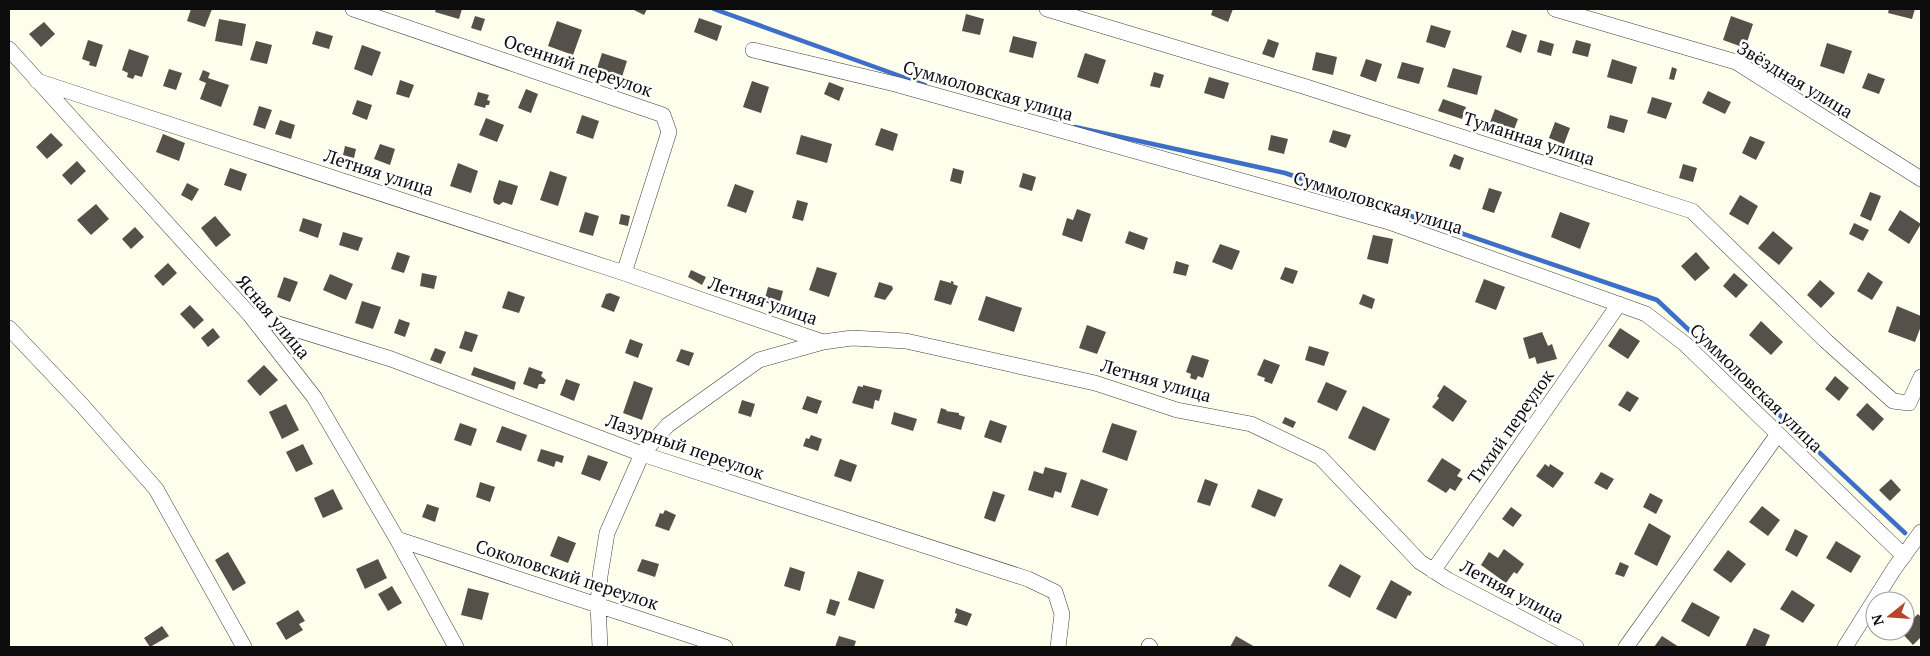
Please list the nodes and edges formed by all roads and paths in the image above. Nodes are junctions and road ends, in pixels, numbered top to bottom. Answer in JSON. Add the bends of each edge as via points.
{"nodes":[{"id":1,"x":353,"y":9,"type":"edge"},
{"id":2,"x":1046,"y":9,"type":"edge"},
{"id":3,"x":1554,"y":9,"type":"edge"},
{"id":4,"x":9,"y":49,"type":"edge"},
{"id":5,"x":753,"y":50,"type":"dead end"},
{"id":6,"x":37,"y":81,"type":"junction"},
{"id":7,"x":1921,"y":179,"type":"edge"},
{"id":8,"x":624,"y":273,"type":"junction"},
{"id":9,"x":1619,"y":304,"type":"junction"},
{"id":10,"x":250,"y":315,"type":"junction"},
{"id":11,"x":9,"y":328,"type":"edge"},
{"id":12,"x":823,"y":342,"type":"junction"},
{"id":13,"x":1921,"y":377,"type":"edge"},
{"id":14,"x":1778,"y":434,"type":"junction"},
{"id":15,"x":642,"y":454,"type":"junction"},
{"id":16,"x":1921,"y":532,"type":"edge"},
{"id":17,"x":397,"y":539,"type":"junction"},
{"id":18,"x":1904,"y":556,"type":"junction"},
{"id":19,"x":1433,"y":570,"type":"junction"},
{"id":20,"x":598,"y":605,"type":"junction"},
{"id":21,"x":244,"y":647,"type":"edge"},
{"id":22,"x":456,"y":647,"type":"edge"},
{"id":23,"x":600,"y":647,"type":"edge"},
{"id":24,"x":725,"y":647,"type":"edge"},
{"id":25,"x":1058,"y":647,"type":"edge"},
{"id":26,"x":1576,"y":647,"type":"edge"},
{"id":27,"x":1626,"y":647,"type":"edge"},
{"id":28,"x":1845,"y":647,"type":"edge"}],
"edges":[{"from":1,"to":8,"type":"street","name":"Осенний переулок","via":[[663,115],[669,132]]},
{"from":2,"to":13,"type":"street","name":"Туманная улица","via":[[1303,86],[1692,211],[1893,401],[1909,403]]},
{"from":3,"to":7,"type":"street","name":"Звёздная улица","via":[[1736,62]]},
{"from":4,"to":6,"type":"street","name":"Ясная улица"},
{"from":5,"to":9,"type":"street","name":"Суммоловская улица","via":[[895,84],[1389,222]]},
{"from":6,"to":8,"type":"street","name":"Летняя улица"},
{"from":6,"to":10,"type":"street","name":"Ясная улица"},
{"from":8,"to":12,"type":"street","name":"Летняя улица"},
{"from":9,"to":14,"type":"street","name":"Суммоловская улица","via":[[1646,314],[1685,344]]},
{"from":9,"to":19,"type":"street","name":"Тихий переулок"},
{"from":10,"to":15,"type":"street","name":"Лазурный переулок","via":[[391,359]]},
{"from":10,"to":17,"type":"street","name":"Ясная улица","via":[[314,397]]},
{"from":11,"to":21,"type":"street","via":[[156,489]]},
{"from":12,"to":15,"type":"street","via":[[759,360],[668,425]]},
{"from":12,"to":19,"type":"street","name":"Летняя улица","via":[[852,338],[906,341],[1095,383],[1177,410],[1252,424],[1320,457],[1420,562]]},
{"from":14,"to":18,"type":"street","name":"Суммоловская улица"},
{"from":14,"to":27,"type":"street"},
{"from":15,"to":20,"type":"street","via":[[608,533]]},
{"from":15,"to":25,"type":"street","name":"Лазурный переулок","via":[[1028,578],[1055,592],[1062,614]]},
{"from":16,"to":18,"type":"street"},
{"from":17,"to":20,"type":"street","name":"Соколовский переулок"},
{"from":17,"to":22,"type":"street","name":"Ясная улица"},
{"from":18,"to":28,"type":"street"},
{"from":19,"to":26,"type":"street","name":"Летняя улица"},
{"from":20,"to":23,"type":"street"},
{"from":20,"to":24,"type":"street","name":"Соколовский переулок"}]}
